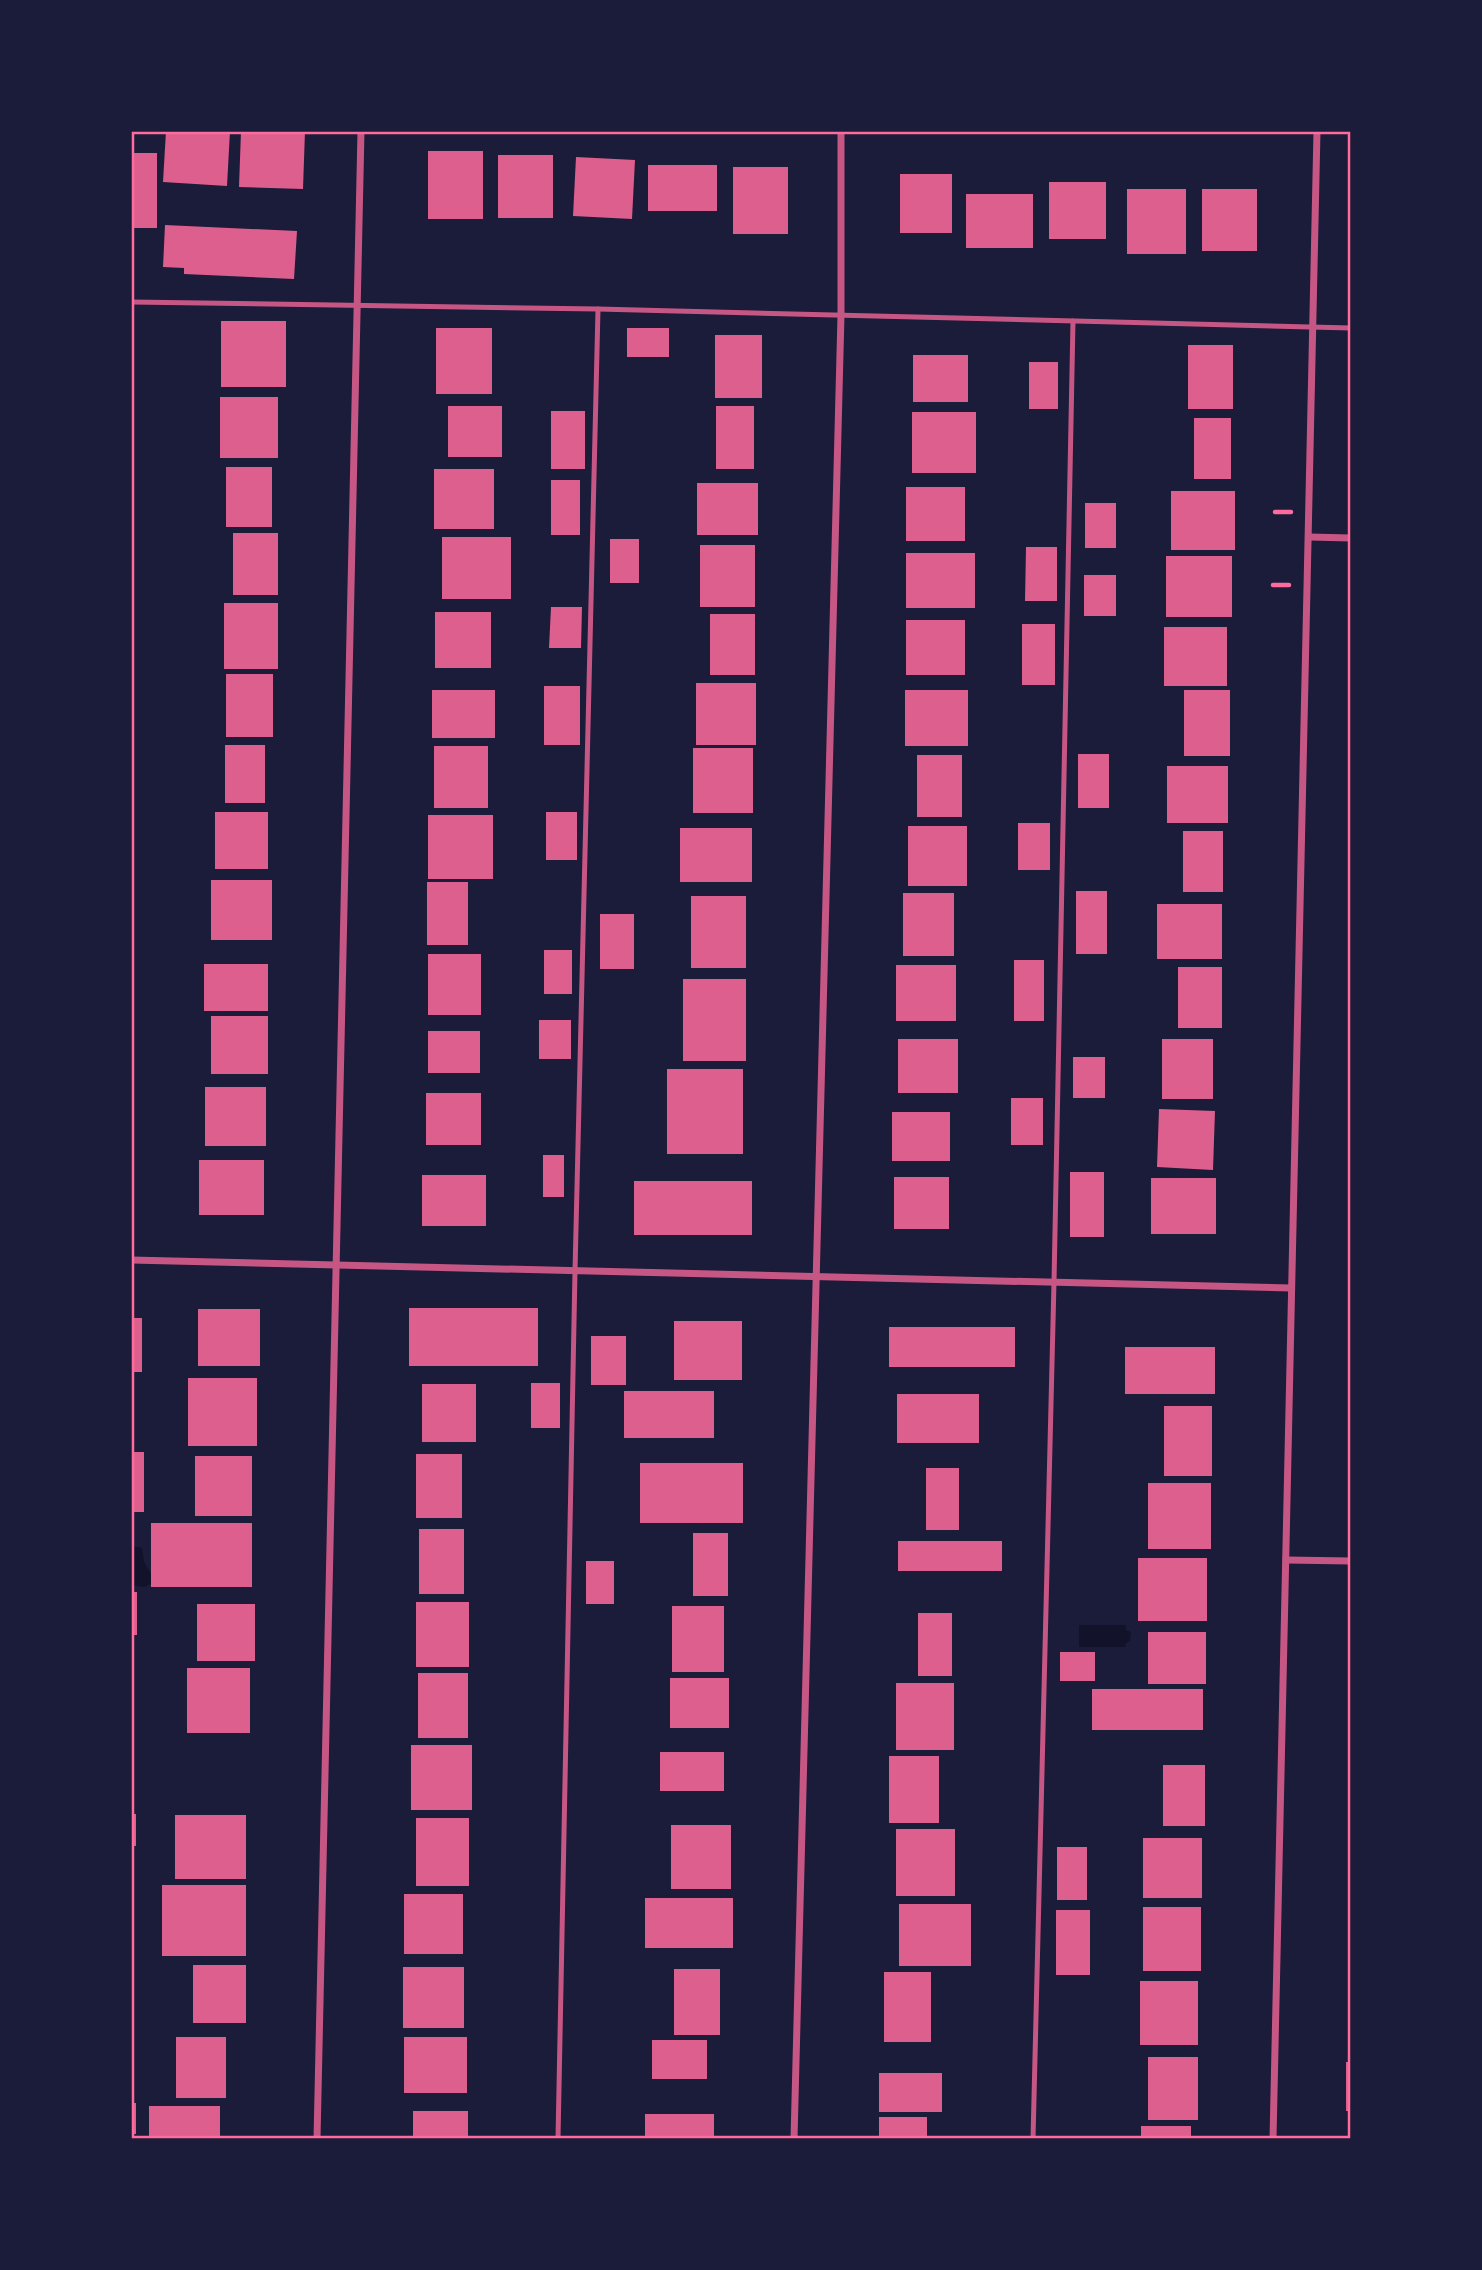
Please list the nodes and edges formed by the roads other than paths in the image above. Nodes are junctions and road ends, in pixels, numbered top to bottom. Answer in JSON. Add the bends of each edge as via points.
{"nodes":[{"id":1,"x":361,"y":131,"type":"edge"},
{"id":2,"x":842,"y":131,"type":"edge"},
{"id":3,"x":1317,"y":131,"type":"edge"},
{"id":4,"x":131,"y":302,"type":"edge"},
{"id":5,"x":355,"y":305,"type":"junction"},
{"id":6,"x":598,"y":309,"type":"junction"},
{"id":7,"x":841,"y":315,"type":"junction"},
{"id":8,"x":1073,"y":321,"type":"junction"},
{"id":9,"x":1312,"y":326,"type":"junction"},
{"id":10,"x":1351,"y":328,"type":"edge"},
{"id":11,"x":1309,"y":537,"type":"junction"},
{"id":12,"x":1351,"y":538,"type":"edge"},
{"id":13,"x":131,"y":1260,"type":"edge"},
{"id":14,"x":336,"y":1265,"type":"junction"},
{"id":15,"x":575,"y":1271,"type":"junction"},
{"id":16,"x":817,"y":1277,"type":"junction"},
{"id":17,"x":1054,"y":1282,"type":"junction"},
{"id":18,"x":1291,"y":1289,"type":"junction"},
{"id":19,"x":1286,"y":1560,"type":"junction"},
{"id":20,"x":1351,"y":1561,"type":"edge"},
{"id":21,"x":317,"y":2139,"type":"edge"},
{"id":22,"x":558,"y":2139,"type":"edge"},
{"id":23,"x":794,"y":2139,"type":"edge"},
{"id":24,"x":1033,"y":2139,"type":"edge"},
{"id":25,"x":1273,"y":2139,"type":"edge"}],
"edges":[{"from":1,"to":5,"type":"street"},
{"from":2,"to":7,"type":"street"},
{"from":3,"to":9,"type":"street"},
{"from":4,"to":5,"type":"lane"},
{"from":5,"to":6,"type":"lane"},
{"from":5,"to":14,"type":"street"},
{"from":6,"to":7,"type":"lane"},
{"from":6,"to":15,"type":"lane"},
{"from":7,"to":8,"type":"lane"},
{"from":7,"to":16,"type":"street"},
{"from":8,"to":9,"type":"lane"},
{"from":8,"to":17,"type":"lane"},
{"from":9,"to":10,"type":"lane"},
{"from":9,"to":11,"type":"street"},
{"from":11,"to":12,"type":"street"},
{"from":11,"to":18,"type":"street"},
{"from":13,"to":14,"type":"street"},
{"from":14,"to":15,"type":"street"},
{"from":14,"to":21,"type":"street"},
{"from":15,"to":16,"type":"street"},
{"from":15,"to":22,"type":"lane"},
{"from":16,"to":17,"type":"street"},
{"from":16,"to":23,"type":"street"},
{"from":17,"to":18,"type":"street"},
{"from":17,"to":24,"type":"lane"},
{"from":18,"to":19,"type":"street"},
{"from":19,"to":20,"type":"street"},
{"from":19,"to":25,"type":"street"}]}
